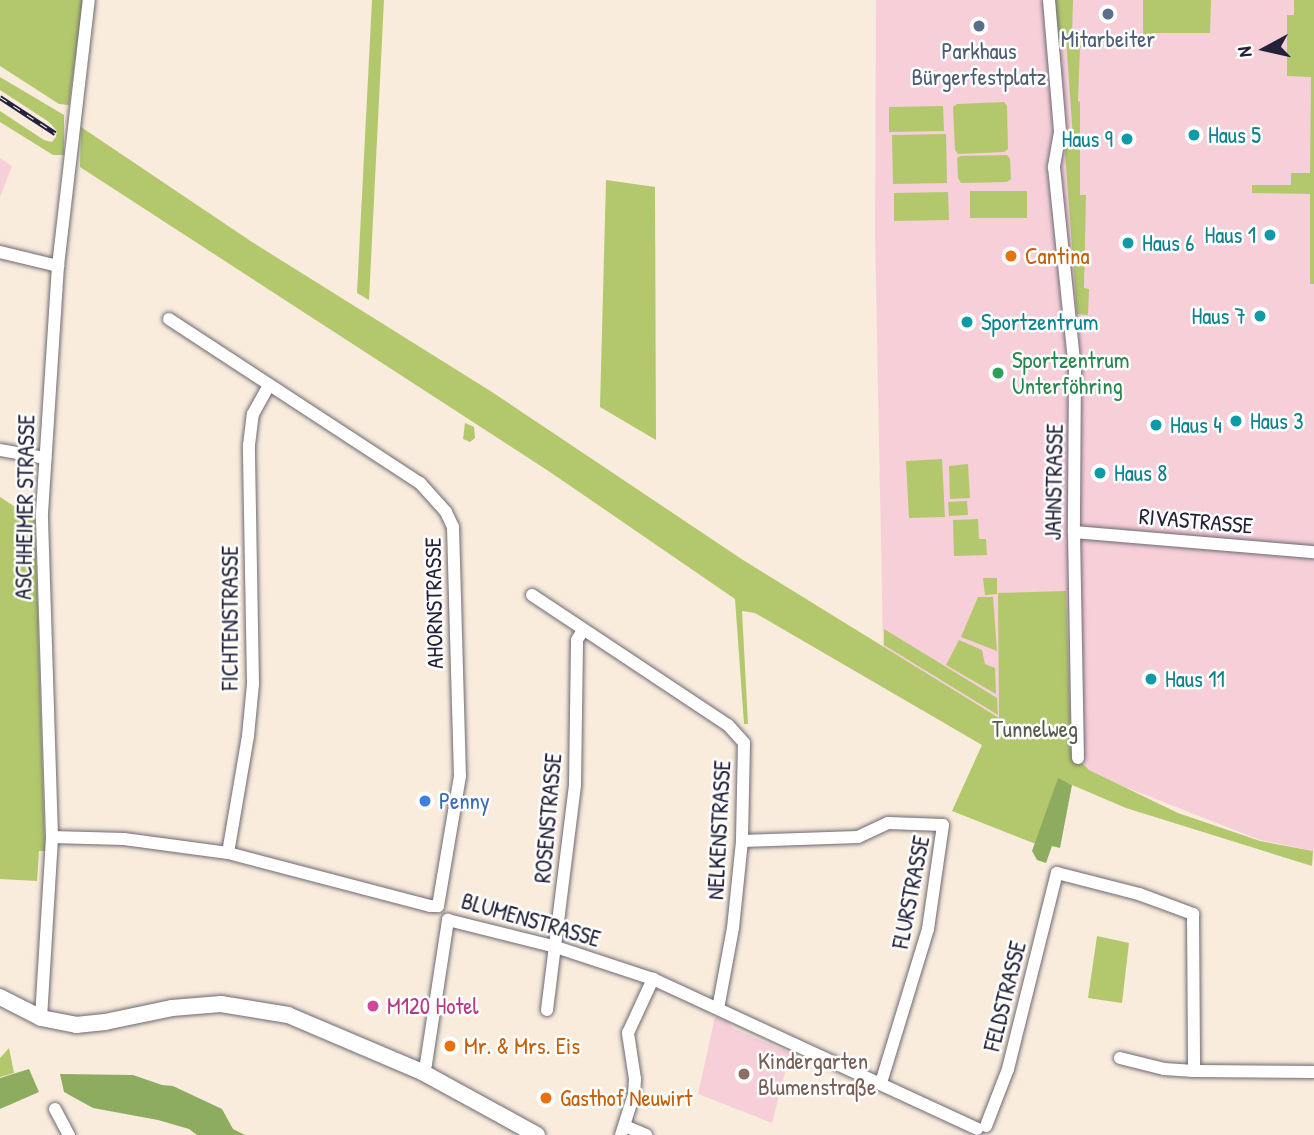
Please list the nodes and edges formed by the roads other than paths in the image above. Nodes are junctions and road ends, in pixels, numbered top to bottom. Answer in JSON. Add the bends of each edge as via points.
{"nodes":[{"id":1,"x":89,"y":0,"type":"edge"},
{"id":2,"x":1049,"y":0,"type":"edge"},
{"id":3,"x":0,"y":252,"type":"edge"},
{"id":4,"x":58,"y":266,"type":"junction"},
{"id":5,"x":169,"y":319,"type":"dead end"},
{"id":6,"x":269,"y":385,"type":"junction"},
{"id":7,"x":0,"y":450,"type":"edge"},
{"id":8,"x":45,"y":458,"type":"junction"},
{"id":9,"x":1074,"y":531,"type":"junction"},
{"id":10,"x":1314,"y":552,"type":"edge"},
{"id":11,"x":532,"y":595,"type":"dead end"},
{"id":12,"x":583,"y":629,"type":"junction"},
{"id":13,"x":1078,"y":758,"type":"dead end"},
{"id":14,"x":52,"y":836,"type":"junction"},
{"id":15,"x":742,"y":841,"type":"junction"},
{"id":16,"x":228,"y":853,"type":"junction"},
{"id":17,"x":438,"y":906,"type":"junction"},
{"id":18,"x":448,"y":920,"type":"junction"},
{"id":19,"x":556,"y":947,"type":"junction"},
{"id":20,"x":653,"y":979,"type":"junction"},
{"id":21,"x":0,"y":997,"type":"edge"},
{"id":22,"x":718,"y":1009,"type":"junction"},
{"id":23,"x":547,"y":1010,"type":"dead end"},
{"id":24,"x":41,"y":1017,"type":"junction"},
{"id":25,"x":1121,"y":1058,"type":"dead end"},
{"id":26,"x":1194,"y":1071,"type":"junction"},
{"id":27,"x":422,"y":1072,"type":"junction"},
{"id":28,"x":1314,"y":1072,"type":"edge"},
{"id":29,"x":881,"y":1083,"type":"junction"},
{"id":30,"x":55,"y":1109,"type":"dead end"},
{"id":31,"x":623,"y":1131,"type":"edge"},
{"id":32,"x":983,"y":1131,"type":"edge"},
{"id":33,"x":69,"y":1135,"type":"edge"},
{"id":34,"x":537,"y":1135,"type":"edge"},
{"id":35,"x":646,"y":1135,"type":"edge"}],
"edges":[{"from":1,"to":4,"type":"street","name":"ASCHHEIMER STRASSE"},
{"from":2,"to":9,"type":"street","name":"JAHNSTRASSE","via":[[1060,132],[1054,167],[1075,369]]},
{"from":3,"to":4,"type":"street"},
{"from":4,"to":8,"type":"street","name":"ASCHHEIMER STRASSE"},
{"from":5,"to":6,"type":"street","name":"AHORNSTRASSE"},
{"from":6,"to":16,"type":"street","name":"FICHTENSTRASSE","via":[[253,414],[249,445],[253,684]]},
{"from":6,"to":17,"type":"street","name":"AHORNSTRASSE","via":[[420,483],[453,527],[460,776]]},
{"from":7,"to":8,"type":"street"},
{"from":8,"to":14,"type":"street","name":"ASCHHEIMER STRASSE","via":[[43,601]]},
{"from":9,"to":10,"type":"street","name":"RIVASTRASSE"},
{"from":9,"to":13,"type":"street","name":"JAHNSTRASSE"},
{"from":11,"to":12,"type":"street","name":"NELKENSTRASSE"},
{"from":12,"to":15,"type":"street","name":"NELKENSTRASSE","via":[[738,733],[745,754]]},
{"from":12,"to":19,"type":"street","name":"ROSENSTRASSE","via":[[577,640],[575,785]]},
{"from":14,"to":16,"type":"street","name":"BLUMENSTRASSE","via":[[124,839]]},
{"from":14,"to":24,"type":"street","name":"ASCHHEIMER STRASSE"},
{"from":15,"to":22,"type":"street","name":"NELKENSTRASSE"},
{"from":15,"to":29,"type":"street","name":"FLURSTRASSE","via":[[858,837],[888,822],[943,825],[928,929]]},
{"from":16,"to":17,"type":"street","name":"BLUMENSTRASSE"},
{"from":17,"to":18,"type":"street","name":"BLUMENSTRASSE"},
{"from":18,"to":19,"type":"street","name":"BLUMENSTRASSE"},
{"from":18,"to":27,"type":"street"},
{"from":19,"to":20,"type":"street","name":"BLUMENSTRASSE"},
{"from":19,"to":23,"type":"street","name":"ROSENSTRASSE"},
{"from":20,"to":22,"type":"street","name":"BLUMENSTRASSE"},
{"from":20,"to":31,"type":"street","via":[[628,1032],[635,1079]]},
{"from":21,"to":24,"type":"main road"},
{"from":22,"to":29,"type":"street","name":"BLUMENSTRASSE"},
{"from":24,"to":27,"type":"main road","via":[[85,1025],[172,1008],[227,1004],[256,1008],[288,1015]]},
{"from":25,"to":26,"type":"street"},
{"from":26,"to":28,"type":"street"},
{"from":26,"to":32,"type":"street","name":"FELDSTRASSE","via":[[1193,914],[1139,894],[1057,873],[1008,1069]]},
{"from":27,"to":34,"type":"main road"},
{"from":29,"to":32,"type":"street","name":"BLUMENSTRASSE"},
{"from":30,"to":33,"type":"street"},
{"from":31,"to":35,"type":"street"}]}
